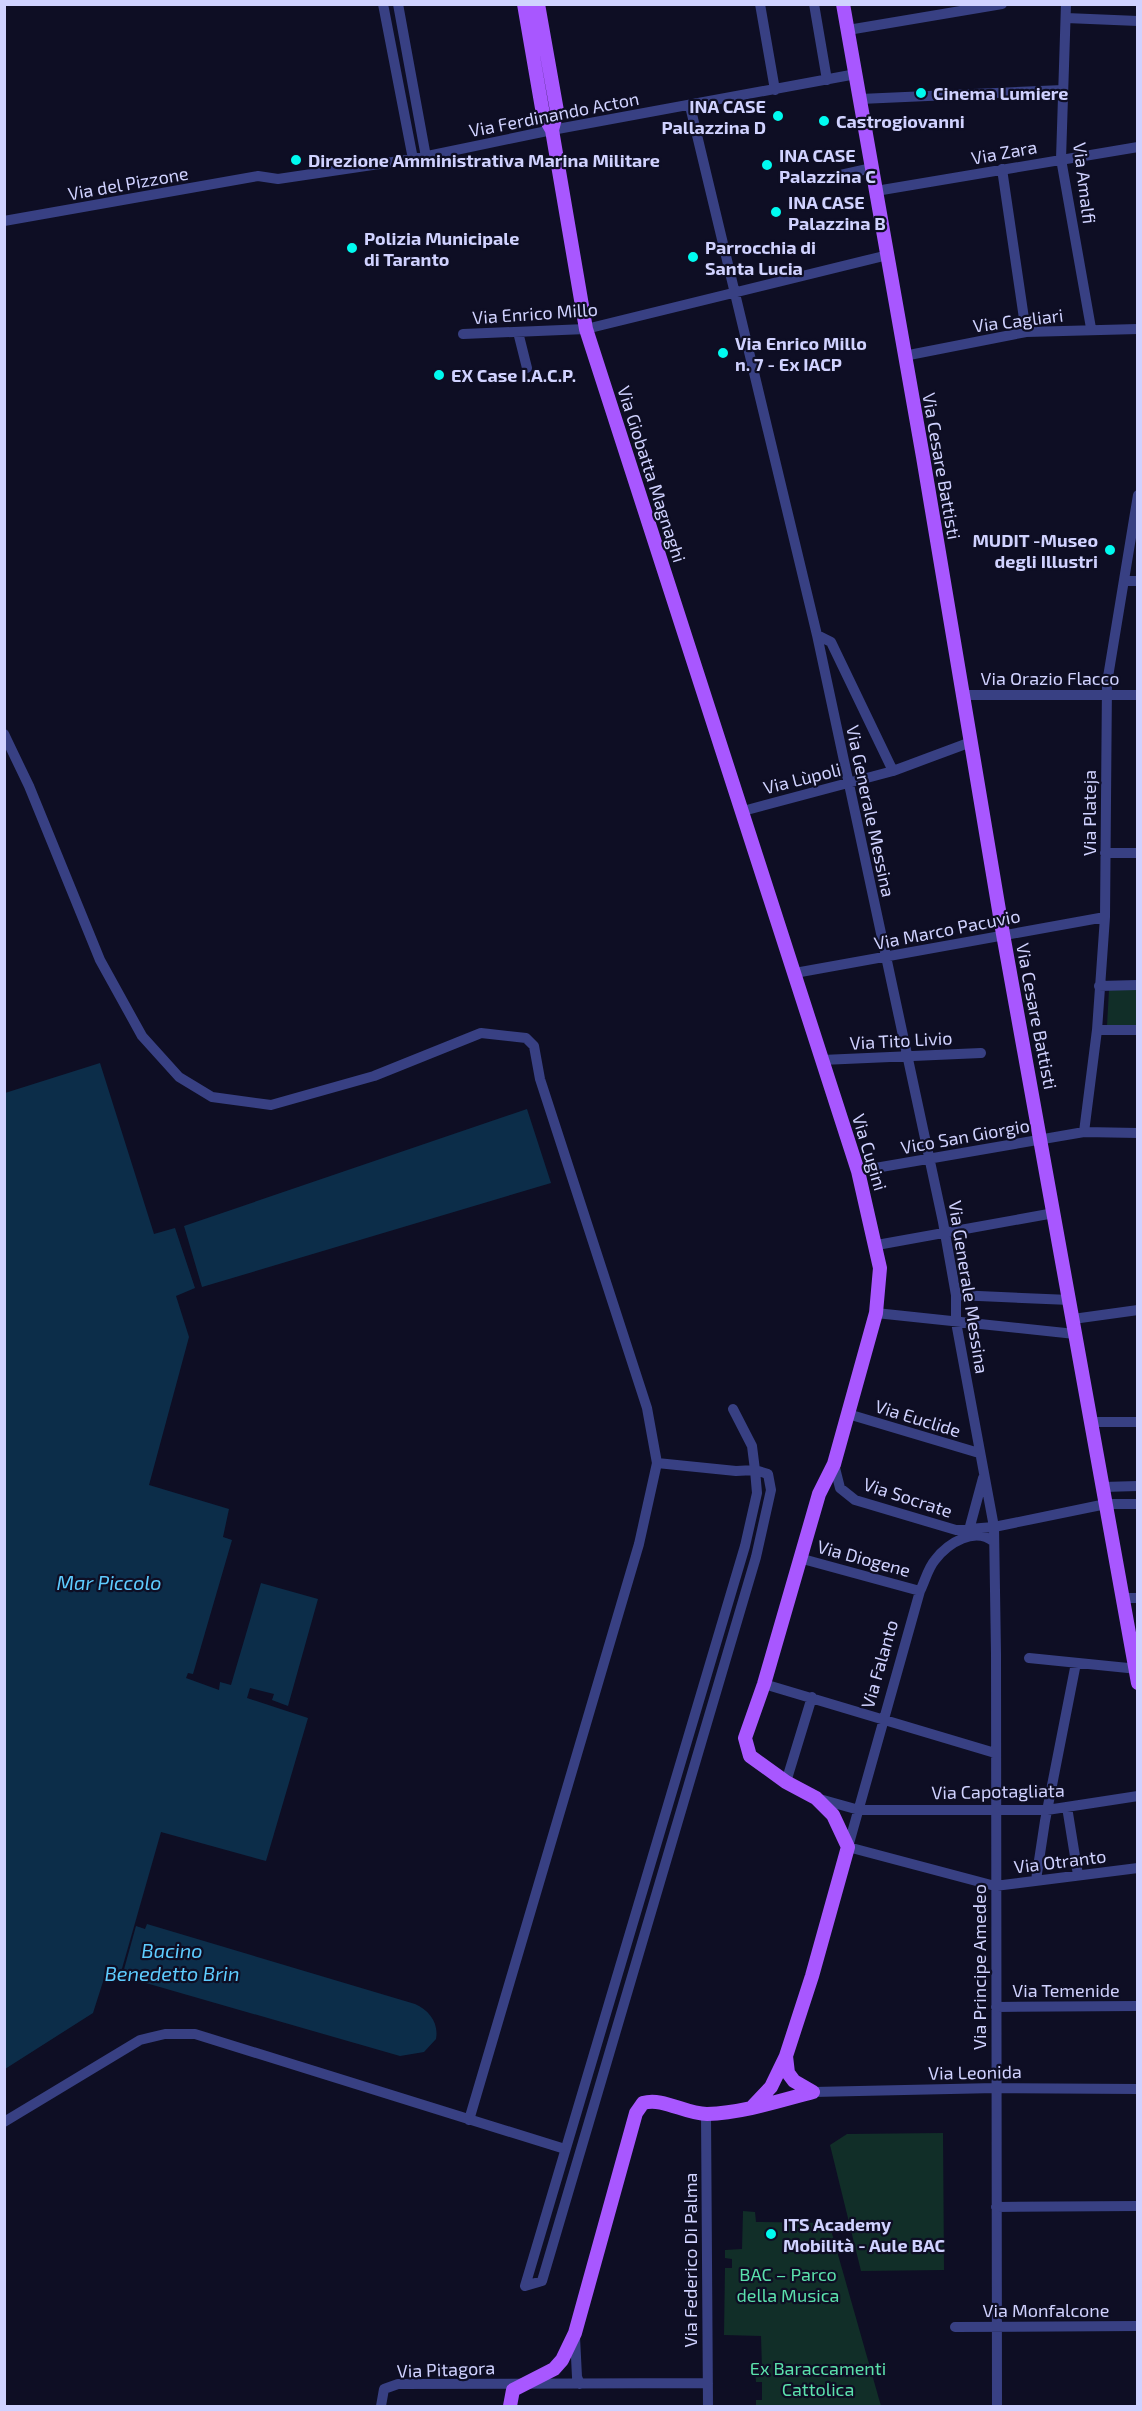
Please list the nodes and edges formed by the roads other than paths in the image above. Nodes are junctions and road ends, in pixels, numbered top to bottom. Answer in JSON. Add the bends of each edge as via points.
{"nodes":[{"id":1,"x":383,"y":4,"type":"edge"},
{"id":2,"x":398,"y":4,"type":"edge"},
{"id":3,"x":524,"y":4,"type":"edge"},
{"id":4,"x":538,"y":4,"type":"edge"},
{"id":5,"x":760,"y":4,"type":"edge"},
{"id":6,"x":814,"y":4,"type":"edge"},
{"id":7,"x":843,"y":4,"type":"edge"},
{"id":8,"x":1002,"y":4,"type":"edge"},
{"id":9,"x":1066,"y":4,"type":"edge"},
{"id":10,"x":1066,"y":18,"type":"junction"},
{"id":11,"x":1137,"y":21,"type":"edge"},
{"id":12,"x":848,"y":30,"type":"junction"},
{"id":13,"x":856,"y":74,"type":"junction"},
{"id":14,"x":827,"y":80,"type":"junction"},
{"id":15,"x":775,"y":90,"type":"junction"},
{"id":16,"x":1063,"y":90,"type":"junction"},
{"id":17,"x":861,"y":99,"type":"junction"},
{"id":18,"x":690,"y":106,"type":"junction"},
{"id":19,"x":552,"y":130,"type":"junction"},
{"id":20,"x":1137,"y":147,"type":"edge"},
{"id":21,"x":426,"y":157,"type":"junction"},
{"id":22,"x":413,"y":159,"type":"junction"},
{"id":23,"x":1061,"y":159,"type":"junction"},
{"id":24,"x":872,"y":168,"type":"junction"},
{"id":25,"x":1002,"y":169,"type":"junction"},
{"id":26,"x":258,"y":176,"type":"joint"},
{"id":27,"x":836,"y":176,"type":"dead end"},
{"id":28,"x":876,"y":191,"type":"junction"},
{"id":29,"x":4,"y":221,"type":"edge"},
{"id":30,"x":888,"y":255,"type":"junction"},
{"id":31,"x":735,"y":291,"type":"junction"},
{"id":32,"x":1091,"y":328,"type":"junction"},
{"id":33,"x":586,"y":329,"type":"junction"},
{"id":34,"x":1137,"y":329,"type":"edge"},
{"id":35,"x":1026,"y":332,"type":"junction"},
{"id":36,"x":463,"y":334,"type":"dead end"},
{"id":37,"x":519,"y":337,"type":"junction"},
{"id":38,"x":904,"y":356,"type":"junction"},
{"id":39,"x":527,"y":368,"type":"dead end"},
{"id":40,"x":1137,"y":495,"type":"edge"},
{"id":41,"x":1124,"y":581,"type":"junction"},
{"id":42,"x":1137,"y":581,"type":"edge"},
{"id":43,"x":817,"y":635,"type":"junction"},
{"id":44,"x":963,"y":695,"type":"junction"},
{"id":45,"x":1106,"y":695,"type":"junction"},
{"id":46,"x":1137,"y":695,"type":"edge"},
{"id":47,"x":4,"y":734,"type":"edge"},
{"id":48,"x":971,"y":742,"type":"junction"},
{"id":49,"x":893,"y":771,"type":"junction"},
{"id":50,"x":848,"y":784,"type":"junction"},
{"id":51,"x":744,"y":817,"type":"junction"},
{"id":52,"x":1105,"y":853,"type":"junction"},
{"id":53,"x":1137,"y":853,"type":"edge"},
{"id":54,"x":1105,"y":917,"type":"junction"},
{"id":55,"x":1003,"y":934,"type":"junction"},
{"id":56,"x":886,"y":957,"type":"junction"},
{"id":57,"x":795,"y":973,"type":"junction"},
{"id":58,"x":1137,"y":985,"type":"edge"},
{"id":59,"x":1099,"y":986,"type":"junction"},
{"id":60,"x":1097,"y":1030,"type":"junction"},
{"id":61,"x":1137,"y":1030,"type":"edge"},
{"id":62,"x":981,"y":1053,"type":"dead end"},
{"id":63,"x":908,"y":1056,"type":"junction"},
{"id":64,"x":822,"y":1060,"type":"junction"},
{"id":65,"x":1084,"y":1132,"type":"junction"},
{"id":66,"x":1137,"y":1133,"type":"edge"},
{"id":67,"x":1041,"y":1139,"type":"junction"},
{"id":68,"x":930,"y":1159,"type":"junction"},
{"id":69,"x":858,"y":1171,"type":"junction"},
{"id":70,"x":1054,"y":1213,"type":"junction"},
{"id":71,"x":945,"y":1233,"type":"junction"},
{"id":72,"x":877,"y":1245,"type":"junction"},
{"id":73,"x":956,"y":1295,"type":"junction"},
{"id":74,"x":1070,"y":1300,"type":"junction"},
{"id":75,"x":1137,"y":1310,"type":"edge"},
{"id":76,"x":876,"y":1313,"type":"junction"},
{"id":77,"x":1072,"y":1319,"type":"junction"},
{"id":78,"x":956,"y":1322,"type":"junction"},
{"id":79,"x":1075,"y":1334,"type":"junction"},
{"id":80,"x":733,"y":1409,"type":"dead end"},
{"id":81,"x":848,"y":1413,"type":"junction"},
{"id":82,"x":1091,"y":1422,"type":"junction"},
{"id":83,"x":1137,"y":1422,"type":"edge"},
{"id":84,"x":980,"y":1453,"type":"junction"},
{"id":85,"x":657,"y":1463,"type":"junction"},
{"id":86,"x":834,"y":1464,"type":"junction"},
{"id":87,"x":755,"y":1470,"type":"junction"},
{"id":88,"x":983,"y":1475,"type":"junction"},
{"id":89,"x":1137,"y":1486,"type":"edge"},
{"id":90,"x":1102,"y":1487,"type":"junction"},
{"id":91,"x":1106,"y":1504,"type":"junction"},
{"id":92,"x":1137,"y":1504,"type":"edge"},
{"id":93,"x":940,"y":1526,"type":"junction"},
{"id":94,"x":994,"y":1527,"type":"junction"},
{"id":95,"x":969,"y":1530,"type":"junction"},
{"id":96,"x":994,"y":1542,"type":"junction"},
{"id":97,"x":945,"y":1550,"type":"junction"},
{"id":98,"x":799,"y":1558,"type":"junction"},
{"id":99,"x":920,"y":1591,"type":"junction"},
{"id":100,"x":1122,"y":1598,"type":"junction"},
{"id":101,"x":1137,"y":1598,"type":"edge"},
{"id":102,"x":1029,"y":1658,"type":"dead end"},
{"id":103,"x":1076,"y":1663,"type":"junction"},
{"id":104,"x":1137,"y":1673,"type":"edge"},
{"id":105,"x":764,"y":1684,"type":"junction"},
{"id":106,"x":812,"y":1697,"type":"junction"},
{"id":107,"x":882,"y":1720,"type":"junction"},
{"id":108,"x":995,"y":1753,"type":"junction"},
{"id":109,"x":786,"y":1782,"type":"junction"},
{"id":110,"x":1137,"y":1796,"type":"edge"},
{"id":111,"x":816,"y":1798,"type":"junction"},
{"id":112,"x":1067,"y":1807,"type":"junction"},
{"id":113,"x":995,"y":1809,"type":"junction"},
{"id":114,"x":859,"y":1810,"type":"junction"},
{"id":115,"x":1047,"y":1810,"type":"junction"},
{"id":116,"x":848,"y":1847,"type":"junction"},
{"id":117,"x":1137,"y":1868,"type":"edge"},
{"id":118,"x":1078,"y":1875,"type":"junction"},
{"id":119,"x":1036,"y":1880,"type":"junction"},
{"id":120,"x":995,"y":1886,"type":"junction"},
{"id":121,"x":1137,"y":2006,"type":"edge"},
{"id":122,"x":996,"y":2007,"type":"junction"},
{"id":123,"x":786,"y":2056,"type":"junction"},
{"id":124,"x":996,"y":2088,"type":"junction"},
{"id":125,"x":1137,"y":2089,"type":"edge"},
{"id":126,"x":813,"y":2092,"type":"junction"},
{"id":127,"x":753,"y":2106,"type":"junction"},
{"id":128,"x":706,"y":2114,"type":"junction"},
{"id":129,"x":469,"y":2120,"type":"junction"},
{"id":130,"x":4,"y":2122,"type":"edge"},
{"id":131,"x":565,"y":2149,"type":"junction"},
{"id":132,"x":1137,"y":2206,"type":"edge"},
{"id":133,"x":996,"y":2207,"type":"junction"},
{"id":134,"x":1137,"y":2326,"type":"edge"},
{"id":135,"x":955,"y":2327,"type":"dead end"},
{"id":136,"x":997,"y":2327,"type":"junction"},
{"id":137,"x":575,"y":2334,"type":"junction"},
{"id":138,"x":526,"y":2383,"type":"junction"},
{"id":139,"x":708,"y":2383,"type":"junction"},
{"id":140,"x":580,"y":2384,"type":"junction"},
{"id":141,"x":381,"y":2406,"type":"edge"},
{"id":142,"x":510,"y":2406,"type":"edge"},
{"id":143,"x":708,"y":2406,"type":"edge"},
{"id":144,"x":997,"y":2406,"type":"edge"}],
"edges":[{"from":1,"to":22,"type":"street"},
{"from":2,"to":21,"type":"street"},
{"from":3,"to":19,"type":"main road","name":"Via Giobatta Magnaghi","via":[[543,114]]},
{"from":4,"to":19,"type":"main road","name":"Via Giobatta Magnaghi","via":[[557,111]]},
{"from":5,"to":15,"type":"street"},
{"from":6,"to":14,"type":"street"},
{"from":7,"to":12,"type":"main road","name":"Via Cesare Battisti"},
{"from":8,"to":12,"type":"street"},
{"from":9,"to":10,"type":"street","name":"Via Amalfi"},
{"from":10,"to":11,"type":"street"},
{"from":10,"to":16,"type":"street","name":"Via Amalfi"},
{"from":12,"to":13,"type":"main road","name":"Via Cesare Battisti"},
{"from":13,"to":14,"type":"street","name":"Via Ferdinando Acton"},
{"from":13,"to":17,"type":"main road","name":"Via Cesare Battisti"},
{"from":14,"to":15,"type":"street","name":"Via Ferdinando Acton"},
{"from":15,"to":18,"type":"street","name":"Via Ferdinando Acton"},
{"from":16,"to":17,"type":"street"},
{"from":16,"to":23,"type":"street","name":"Via Amalfi"},
{"from":17,"to":24,"type":"main road","name":"Via Cesare Battisti"},
{"from":18,"to":19,"type":"street","name":"Via Ferdinando Acton"},
{"from":18,"to":31,"type":"street","name":"Via Generale Messina"},
{"from":19,"to":21,"type":"street","name":"Via Ferdinando Acton"},
{"from":19,"to":33,"type":"main road","name":"Via Giobatta Magnaghi"},
{"from":20,"to":23,"type":"street","name":"Via Zara"},
{"from":21,"to":22,"type":"street","name":"Via Ferdinando Acton"},
{"from":22,"to":26,"type":"street","name":"Via Ferdinando Acton","via":[[278,179]]},
{"from":23,"to":25,"type":"street","name":"Via Zara"},
{"from":23,"to":32,"type":"street","name":"Via Amalfi"},
{"from":24,"to":27,"type":"street"},
{"from":24,"to":28,"type":"main road","name":"Via Cesare Battisti"},
{"from":25,"to":28,"type":"street","name":"Via Zara"},
{"from":25,"to":35,"type":"street"},
{"from":26,"to":29,"type":"street","name":"Via del Pizzone"},
{"from":28,"to":30,"type":"main road","name":"Via Cesare Battisti"},
{"from":30,"to":31,"type":"street","name":"Via Enrico Millo"},
{"from":30,"to":38,"type":"main road","name":"Via Cesare Battisti"},
{"from":31,"to":33,"type":"street","name":"Via Enrico Millo"},
{"from":31,"to":43,"type":"street","name":"Via Generale Messina"},
{"from":32,"to":34,"type":"street","name":"Via Cagliari"},
{"from":32,"to":35,"type":"street","name":"Via Cagliari"},
{"from":33,"to":37,"type":"street","name":"Via Enrico Millo"},
{"from":33,"to":51,"type":"main road","name":"Via Giobatta Magnaghi"},
{"from":35,"to":38,"type":"street","name":"Via Cagliari"},
{"from":36,"to":37,"type":"street","name":"Via Enrico Millo"},
{"from":37,"to":39,"type":"street","name":"Via Enrico Millo"},
{"from":38,"to":44,"type":"main road","name":"Via Cesare Battisti"},
{"from":40,"to":41,"type":"street","name":"Via Plateja"},
{"from":41,"to":42,"type":"street"},
{"from":41,"to":45,"type":"street","name":"Via Plateja"},
{"from":43,"to":49,"type":"street","via":[[831,642]]},
{"from":43,"to":50,"type":"street","name":"Via Generale Messina"},
{"from":44,"to":45,"type":"street","name":"Via Orazio Flacco"},
{"from":44,"to":48,"type":"main road","name":"Via Cesare Battisti"},
{"from":45,"to":46,"type":"street","name":"Via Orazio Flacco"},
{"from":45,"to":52,"type":"street","name":"Via Plateja"},
{"from":47,"to":85,"type":"street","via":[[100,960],[142,1036],[178,1077],[212,1098],[271,1105],[374,1076],[481,1033],[526,1038],[534,1046],[540,1079],[647,1408]]},
{"from":48,"to":49,"type":"street","name":"Via Lùpoli"},
{"from":48,"to":55,"type":"main road","name":"Via Cesare Battisti"},
{"from":49,"to":50,"type":"street","name":"Via Lùpoli"},
{"from":50,"to":51,"type":"street","name":"Via Lùpoli"},
{"from":50,"to":56,"type":"street","name":"Via Generale Messina"},
{"from":51,"to":57,"type":"main road","name":"Via Cugini"},
{"from":52,"to":53,"type":"street"},
{"from":52,"to":54,"type":"street","name":"Via Plateja"},
{"from":54,"to":55,"type":"street","name":"Via Marco Pacuvio"},
{"from":54,"to":59,"type":"street","name":"Via Plateja"},
{"from":55,"to":56,"type":"street","name":"Via Marco Pacuvio"},
{"from":55,"to":67,"type":"main road","name":"Via Cesare Battisti"},
{"from":56,"to":57,"type":"street","name":"Via Marco Pacuvio"},
{"from":56,"to":63,"type":"street","name":"Via Generale Messina"},
{"from":57,"to":64,"type":"main road","name":"Via Cugini"},
{"from":58,"to":59,"type":"street"},
{"from":59,"to":60,"type":"street","name":"Via Plateja"},
{"from":60,"to":61,"type":"street"},
{"from":60,"to":65,"type":"street","name":"Via Plateja"},
{"from":62,"to":63,"type":"street","name":"Via Tito Livio"},
{"from":63,"to":64,"type":"street","name":"Via Tito Livio"},
{"from":63,"to":68,"type":"street","name":"Via Generale Messina"},
{"from":64,"to":69,"type":"main road","name":"Via Cugini"},
{"from":65,"to":66,"type":"street","name":"Vico San Giorgio"},
{"from":65,"to":67,"type":"street","name":"Vico San Giorgio"},
{"from":67,"to":68,"type":"street","name":"Vico San Giorgio"},
{"from":67,"to":70,"type":"main road","name":"Via Cesare Battisti"},
{"from":68,"to":69,"type":"street","name":"Vico San Giorgio"},
{"from":68,"to":71,"type":"street","name":"Via Generale Messina"},
{"from":69,"to":72,"type":"main road","name":"Via Cugini"},
{"from":70,"to":71,"type":"street"},
{"from":70,"to":74,"type":"main road","name":"Via Cesare Battisti"},
{"from":71,"to":72,"type":"street"},
{"from":71,"to":73,"type":"street","name":"Via Generale Messina"},
{"from":72,"to":76,"type":"main road","name":"Via Cugini","via":[[880,1268]]},
{"from":73,"to":74,"type":"street"},
{"from":73,"to":78,"type":"street","name":"Via Generale Messina"},
{"from":74,"to":77,"type":"main road","name":"Via Cesare Battisti"},
{"from":75,"to":77,"type":"street"},
{"from":76,"to":78,"type":"street"},
{"from":76,"to":81,"type":"main road","name":"Via Cugini"},
{"from":77,"to":79,"type":"main road","name":"Via Cesare Battisti"},
{"from":78,"to":79,"type":"street"},
{"from":78,"to":84,"type":"street","name":"Via Generale Messina"},
{"from":79,"to":82,"type":"main road","name":"Via Cesare Battisti"},
{"from":80,"to":87,"type":"street","via":[[752,1446]]},
{"from":81,"to":84,"type":"street","name":"Via Euclide"},
{"from":81,"to":86,"type":"main road","name":"Via Cugini"},
{"from":82,"to":83,"type":"street"},
{"from":82,"to":90,"type":"main road","name":"Via Cesare Battisti"},
{"from":84,"to":88,"type":"street","name":"Via Generale Messina"},
{"from":85,"to":87,"type":"street"},
{"from":85,"to":129,"type":"street","via":[[639,1544]]},
{"from":86,"to":93,"type":"street","name":"Via Socrate","via":[[840,1488],[855,1500]]},
{"from":86,"to":98,"type":"main road","name":"Via Cugini","via":[[819,1494]]},
{"from":87,"to":131,"type":"street","via":[[757,1493],[745,1546]]},
{"from":87,"to":131,"type":"street","via":[[768,1474],[771,1490],[756,1557],[542,2281],[525,2286]]},
{"from":88,"to":94,"type":"street","name":"Via Generale Messina"},
{"from":88,"to":95,"type":"street"},
{"from":89,"to":90,"type":"street"},
{"from":90,"to":91,"type":"main road","name":"Via Cesare Battisti"},
{"from":91,"to":92,"type":"street"},
{"from":91,"to":94,"type":"street"},
{"from":91,"to":100,"type":"main road","name":"Via Cesare Battisti"},
{"from":93,"to":95,"type":"street","name":"Via Socrate"},
{"from":93,"to":97,"type":"street"},
{"from":94,"to":95,"type":"street","name":"Via Socrate"},
{"from":94,"to":96,"type":"street","name":"Via Principe Amedeo"},
{"from":96,"to":97,"type":"street","name":"Via Falanto","via":[[980,1535],[959,1540]]},
{"from":96,"to":108,"type":"street","name":"Via Principe Amedeo"},
{"from":97,"to":99,"type":"street","name":"Via Falanto","via":[[934,1561]]},
{"from":98,"to":99,"type":"street","name":"Via Diogene"},
{"from":98,"to":105,"type":"main road","name":"Via Cugini"},
{"from":99,"to":107,"type":"street","name":"Via Falanto"},
{"from":100,"to":101,"type":"street"},
{"from":100,"to":104,"type":"main road","name":"Via Cesare Battisti"},
{"from":102,"to":103,"type":"street"},
{"from":103,"to":104,"type":"street"},
{"from":103,"to":115,"type":"street"},
{"from":105,"to":106,"type":"street"},
{"from":105,"to":109,"type":"main road","name":"Via Cugini","via":[[745,1738],[750,1756]]},
{"from":106,"to":107,"type":"street"},
{"from":106,"to":109,"type":"street"},
{"from":107,"to":108,"type":"street"},
{"from":107,"to":114,"type":"street","name":"Via Falanto"},
{"from":108,"to":113,"type":"street","name":"Via Principe Amedeo"},
{"from":109,"to":111,"type":"main road","name":"Via Cugini"},
{"from":110,"to":112,"type":"street","name":"Via Capotagliata"},
{"from":111,"to":114,"type":"street","name":"Via Capotagliata"},
{"from":111,"to":116,"type":"main road","via":[[833,1815]]},
{"from":112,"to":115,"type":"street","name":"Via Capotagliata"},
{"from":112,"to":118,"type":"street"},
{"from":113,"to":114,"type":"street","name":"Via Capotagliata"},
{"from":113,"to":115,"type":"street","name":"Via Capotagliata"},
{"from":113,"to":120,"type":"street","name":"Via Principe Amedeo"},
{"from":114,"to":116,"type":"street","name":"Via Falanto"},
{"from":115,"to":119,"type":"street"},
{"from":116,"to":120,"type":"street","name":"Via Otranto"},
{"from":116,"to":123,"type":"main road","name":"Via Falanto"},
{"from":117,"to":118,"type":"street","name":"Via Otranto"},
{"from":118,"to":119,"type":"street","name":"Via Otranto"},
{"from":119,"to":120,"type":"street","name":"Via Otranto"},
{"from":120,"to":122,"type":"street","name":"Via Principe Amedeo"},
{"from":121,"to":122,"type":"street","name":"Via Temenide"},
{"from":122,"to":124,"type":"street","name":"Via Principe Amedeo"},
{"from":123,"to":126,"type":"main road","via":[[788,2073],[794,2082]]},
{"from":123,"to":127,"type":"main road","name":"Via Falanto","via":[[771,2087]]},
{"from":124,"to":125,"type":"street","name":"Via Leonida"},
{"from":124,"to":126,"type":"street","name":"Via Leonida"},
{"from":124,"to":133,"type":"street","name":"Via Principe Amedeo"},
{"from":126,"to":127,"type":"main road"},
{"from":127,"to":128,"type":"main road"},
{"from":128,"to":137,"type":"main road","via":[[652,2100],[643,2103],[636,2113]]},
{"from":128,"to":139,"type":"street","name":"Via Federico Di Palma"},
{"from":129,"to":130,"type":"street","via":[[195,2034],[165,2034],[140,2040]]},
{"from":129,"to":131,"type":"street"},
{"from":132,"to":133,"type":"street"},
{"from":133,"to":136,"type":"street","name":"Via Principe Amedeo"},
{"from":134,"to":136,"type":"street","name":"Via Monfalcone"},
{"from":135,"to":136,"type":"street","name":"Via Monfalcone"},
{"from":136,"to":144,"type":"street","name":"Via Principe Amedeo"},
{"from":137,"to":138,"type":"main road","via":[[554,2369]]},
{"from":137,"to":140,"type":"street"},
{"from":138,"to":140,"type":"street"},
{"from":138,"to":141,"type":"street","name":"Via Pitagora","via":[[398,2384],[384,2390]]},
{"from":138,"to":142,"type":"main road","via":[[512,2391]]},
{"from":139,"to":140,"type":"street"},
{"from":139,"to":143,"type":"street","name":"Via Federico Di Palma"}]}
